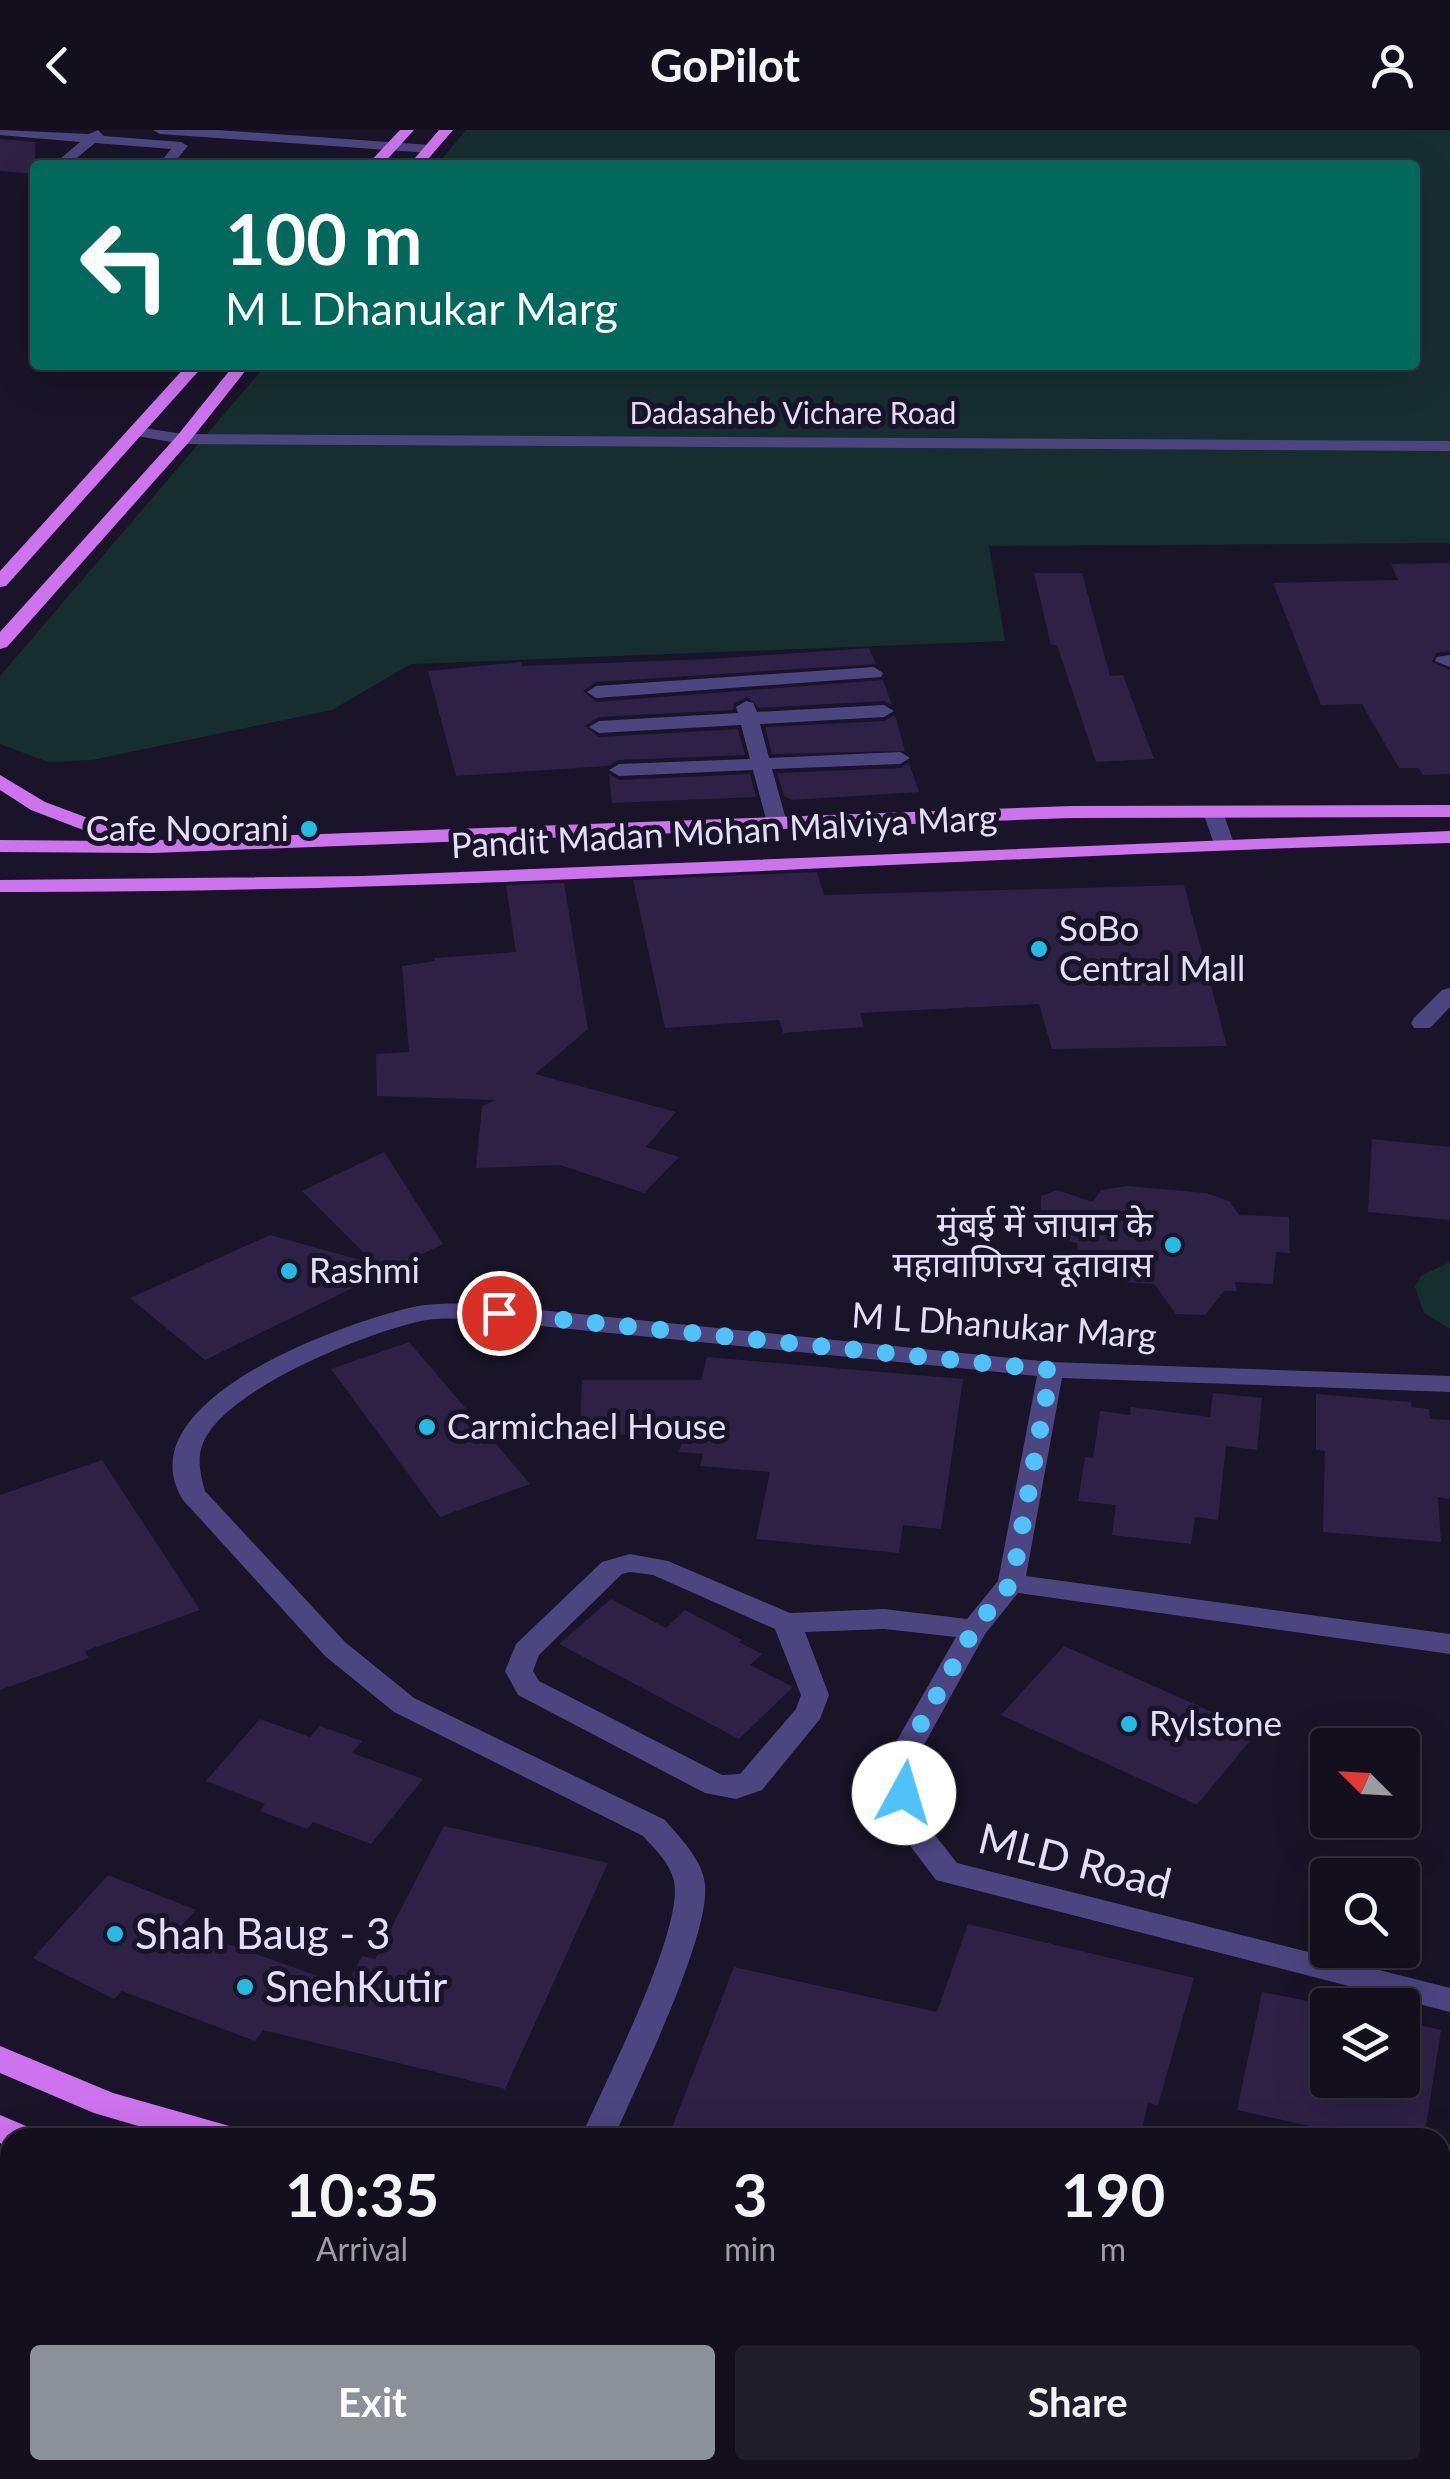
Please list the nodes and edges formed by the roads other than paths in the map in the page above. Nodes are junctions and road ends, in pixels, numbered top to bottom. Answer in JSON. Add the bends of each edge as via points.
{"nodes":[{"id":1,"x":160,"y":130,"type":"edge"},
{"id":2,"x":407,"y":130,"type":"edge"},
{"id":3,"x":446,"y":130,"type":"edge"},
{"id":4,"x":0,"y":131,"type":"edge"},
{"id":5,"x":98,"y":134,"type":"edge"},
{"id":6,"x":392,"y":145,"type":"junction"},
{"id":7,"x":430,"y":149,"type":"junction"},
{"id":8,"x":66,"y":160,"type":"edge"},
{"id":9,"x":169,"y":160,"type":"edge"},
{"id":10,"x":378,"y":160,"type":"edge"},
{"id":11,"x":420,"y":160,"type":"edge"},
{"id":12,"x":192,"y":370,"type":"edge"},
{"id":13,"x":238,"y":370,"type":"edge"},
{"id":14,"x":136,"y":432,"type":"junction"},
{"id":15,"x":183,"y":439,"type":"junction"},
{"id":16,"x":1450,"y":446,"type":"edge"},
{"id":17,"x":0,"y":582,"type":"edge"},
{"id":18,"x":0,"y":644,"type":"edge"},
{"id":19,"x":874,"y":673,"type":"dead end"},
{"id":20,"x":739,"y":683,"type":"junction"},
{"id":21,"x":596,"y":692,"type":"dead end"},
{"id":22,"x":884,"y":711,"type":"dead end"},
{"id":23,"x":749,"y":719,"type":"junction"},
{"id":24,"x":599,"y":727,"type":"dead end"},
{"id":25,"x":900,"y":758,"type":"dead end"},
{"id":26,"x":762,"y":766,"type":"junction"},
{"id":27,"x":620,"y":770,"type":"dead end"},
{"id":28,"x":0,"y":781,"type":"edge"},
{"id":29,"x":1450,"y":811,"type":"edge"},
{"id":30,"x":1214,"y":814,"type":"junction"},
{"id":31,"x":777,"y":823,"type":"junction"},
{"id":32,"x":670,"y":827,"type":"junction"},
{"id":33,"x":1450,"y":837,"type":"edge"},
{"id":34,"x":1223,"y":841,"type":"junction"},
{"id":35,"x":0,"y":846,"type":"edge"},
{"id":36,"x":152,"y":847,"type":"junction"},
{"id":37,"x":676,"y":867,"type":"junction"},
{"id":38,"x":0,"y":886,"type":"edge"},
{"id":39,"x":141,"y":888,"type":"junction"},
{"id":40,"x":0,"y":904,"type":"edge"},
{"id":41,"x":1450,"y":995,"type":"edge"},
{"id":42,"x":1422,"y":1023,"type":"dead end"},
{"id":43,"x":1051,"y":1370,"type":"junction"},
{"id":44,"x":1450,"y":1384,"type":"edge"},
{"id":45,"x":1012,"y":1582,"type":"junction"},
{"id":46,"x":787,"y":1624,"type":"junction"},
{"id":47,"x":974,"y":1629,"type":"junction"},
{"id":48,"x":1450,"y":1644,"type":"edge"},
{"id":49,"x":1450,"y":2000,"type":"edge"},
{"id":50,"x":0,"y":2059,"type":"edge"},
{"id":51,"x":192,"y":2128,"type":"edge"},
{"id":52,"x":600,"y":2128,"type":"edge"}],
"edges":[{"from":1,"to":6,"type":"street"},
{"from":2,"to":6,"type":"main road"},
{"from":3,"to":7,"type":"main road"},
{"from":4,"to":5,"type":"street"},
{"from":5,"to":8,"type":"street"},
{"from":5,"to":9,"type":"street","via":[[181,146]]},
{"from":6,"to":7,"type":"street"},
{"from":6,"to":10,"type":"main road"},
{"from":7,"to":11,"type":"main road"},
{"from":12,"to":14,"type":"main road"},
{"from":13,"to":15,"type":"main road"},
{"from":14,"to":15,"type":"street","name":"Dadasaheb Vichare Road"},
{"from":14,"to":17,"type":"main road"},
{"from":15,"to":16,"type":"street","name":"Dadasaheb Vichare Road"},
{"from":15,"to":18,"type":"main road"},
{"from":19,"to":20,"type":"street"},
{"from":20,"to":21,"type":"street"},
{"from":20,"to":23,"type":"street"},
{"from":22,"to":23,"type":"street"},
{"from":23,"to":24,"type":"street"},
{"from":23,"to":26,"type":"street"},
{"from":25,"to":26,"type":"street"},
{"from":26,"to":27,"type":"street"},
{"from":26,"to":31,"type":"street"},
{"from":28,"to":36,"type":"main road","via":[[84,826]]},
{"from":29,"to":30,"type":"main road","name":"Pandit Madan Mohan Malviya Marg"},
{"from":30,"to":31,"type":"main road","name":"Pandit Madan Mohan Malviya Marg"},
{"from":30,"to":34,"type":"street"},
{"from":31,"to":32,"type":"main road","name":"Pandit Madan Mohan Malviya Marg"},
{"from":32,"to":36,"type":"main road","name":"Pandit Madan Mohan Malviya Marg"},
{"from":32,"to":37,"type":"main road"},
{"from":33,"to":34,"type":"main road","name":"Pandit Madan Mohan Malviya Marg"},
{"from":34,"to":37,"type":"main road","name":"Pandit Madan Mohan Malviya Marg"},
{"from":35,"to":36,"type":"main road","name":"Pandit Madan Mohan Malviya Marg"},
{"from":37,"to":39,"type":"main road","name":"Pandit Madan Mohan Malviya Marg"},
{"from":38,"to":39,"type":"main road","name":"Pandit Madan Mohan Malviya Marg"},
{"from":39,"to":40,"type":"main road"},
{"from":41,"to":42,"type":"street"},
{"from":43,"to":44,"type":"street","name":"M L Dhanukar Marg"},
{"from":43,"to":45,"type":"street","name":"MLD Road"},
{"from":43,"to":52,"type":"street","name":"M L Dhanukar Marg","via":[[555,1318],[419,1314],[290,1363],[216,1406],[188,1444],[186,1478],[193,1494],[335,1649],[404,1705],[654,1828],[680,1857],[690,1888],[684,1927]]},
{"from":45,"to":47,"type":"street","name":"MLD Road"},
{"from":45,"to":48,"type":"street"},
{"from":46,"to":46,"type":"street","via":[[658,1567],[630,1563],[612,1568],[554,1623],[526,1651],[520,1671],[528,1688],[716,1786],[736,1788],[751,1782],[810,1712],[815,1695]]},
{"from":46,"to":47,"type":"street","via":[[884,1619]]},
{"from":47,"to":49,"type":"street","name":"MLD Road","via":[[899,1763],[908,1824],[947,1872]]},
{"from":50,"to":51,"type":"main road","via":[[106,2104]]}]}
